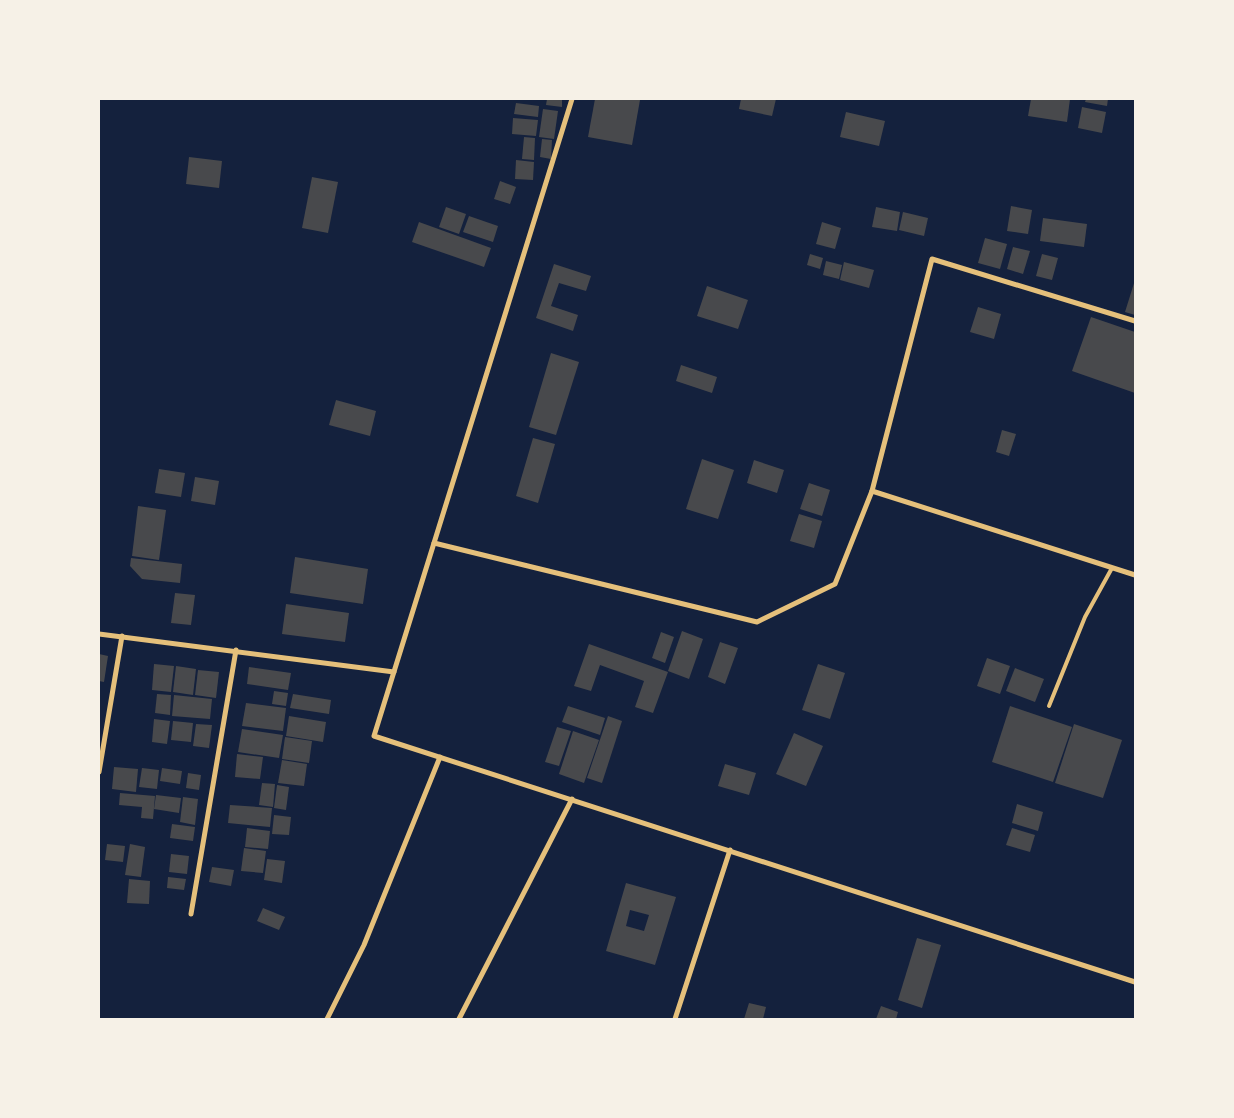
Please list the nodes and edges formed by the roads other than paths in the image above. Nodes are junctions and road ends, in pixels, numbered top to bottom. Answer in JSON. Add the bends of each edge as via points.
{"nodes":[{"id":1,"x":572,"y":99,"type":"edge"},
{"id":2,"x":1135,"y":322,"type":"edge"},
{"id":3,"x":872,"y":491,"type":"junction"},
{"id":4,"x":434,"y":543,"type":"junction"},
{"id":5,"x":1112,"y":568,"type":"junction"},
{"id":6,"x":1135,"y":575,"type":"edge"},
{"id":7,"x":99,"y":634,"type":"edge"},
{"id":8,"x":122,"y":636,"type":"junction"},
{"id":9,"x":236,"y":650,"type":"junction"},
{"id":10,"x":394,"y":672,"type":"junction"},
{"id":11,"x":1048,"y":706,"type":"dead end"},
{"id":12,"x":440,"y":757,"type":"junction"},
{"id":13,"x":99,"y":772,"type":"edge"},
{"id":14,"x":572,"y":799,"type":"junction"},
{"id":15,"x":730,"y":850,"type":"junction"},
{"id":16,"x":191,"y":914,"type":"dead end"},
{"id":17,"x":1135,"y":982,"type":"edge"},
{"id":18,"x":327,"y":1019,"type":"edge"},
{"id":19,"x":459,"y":1019,"type":"edge"},
{"id":20,"x":675,"y":1019,"type":"edge"}],
"edges":[{"from":1,"to":4,"type":"street"},
{"from":2,"to":3,"type":"street","via":[[932,259]]},
{"from":3,"to":4,"type":"street","via":[[835,584],[757,622]]},
{"from":3,"to":5,"type":"street"},
{"from":4,"to":10,"type":"street"},
{"from":5,"to":6,"type":"street"},
{"from":5,"to":11,"type":"lane","via":[[1085,617]]},
{"from":7,"to":8,"type":"street"},
{"from":8,"to":9,"type":"street"},
{"from":8,"to":13,"type":"street"},
{"from":9,"to":10,"type":"street"},
{"from":9,"to":16,"type":"street"},
{"from":10,"to":12,"type":"street","via":[[374,736]]},
{"from":12,"to":14,"type":"street"},
{"from":12,"to":18,"type":"street","via":[[364,945]]},
{"from":14,"to":15,"type":"street"},
{"from":14,"to":19,"type":"street"},
{"from":15,"to":17,"type":"street"},
{"from":15,"to":20,"type":"street"}]}
